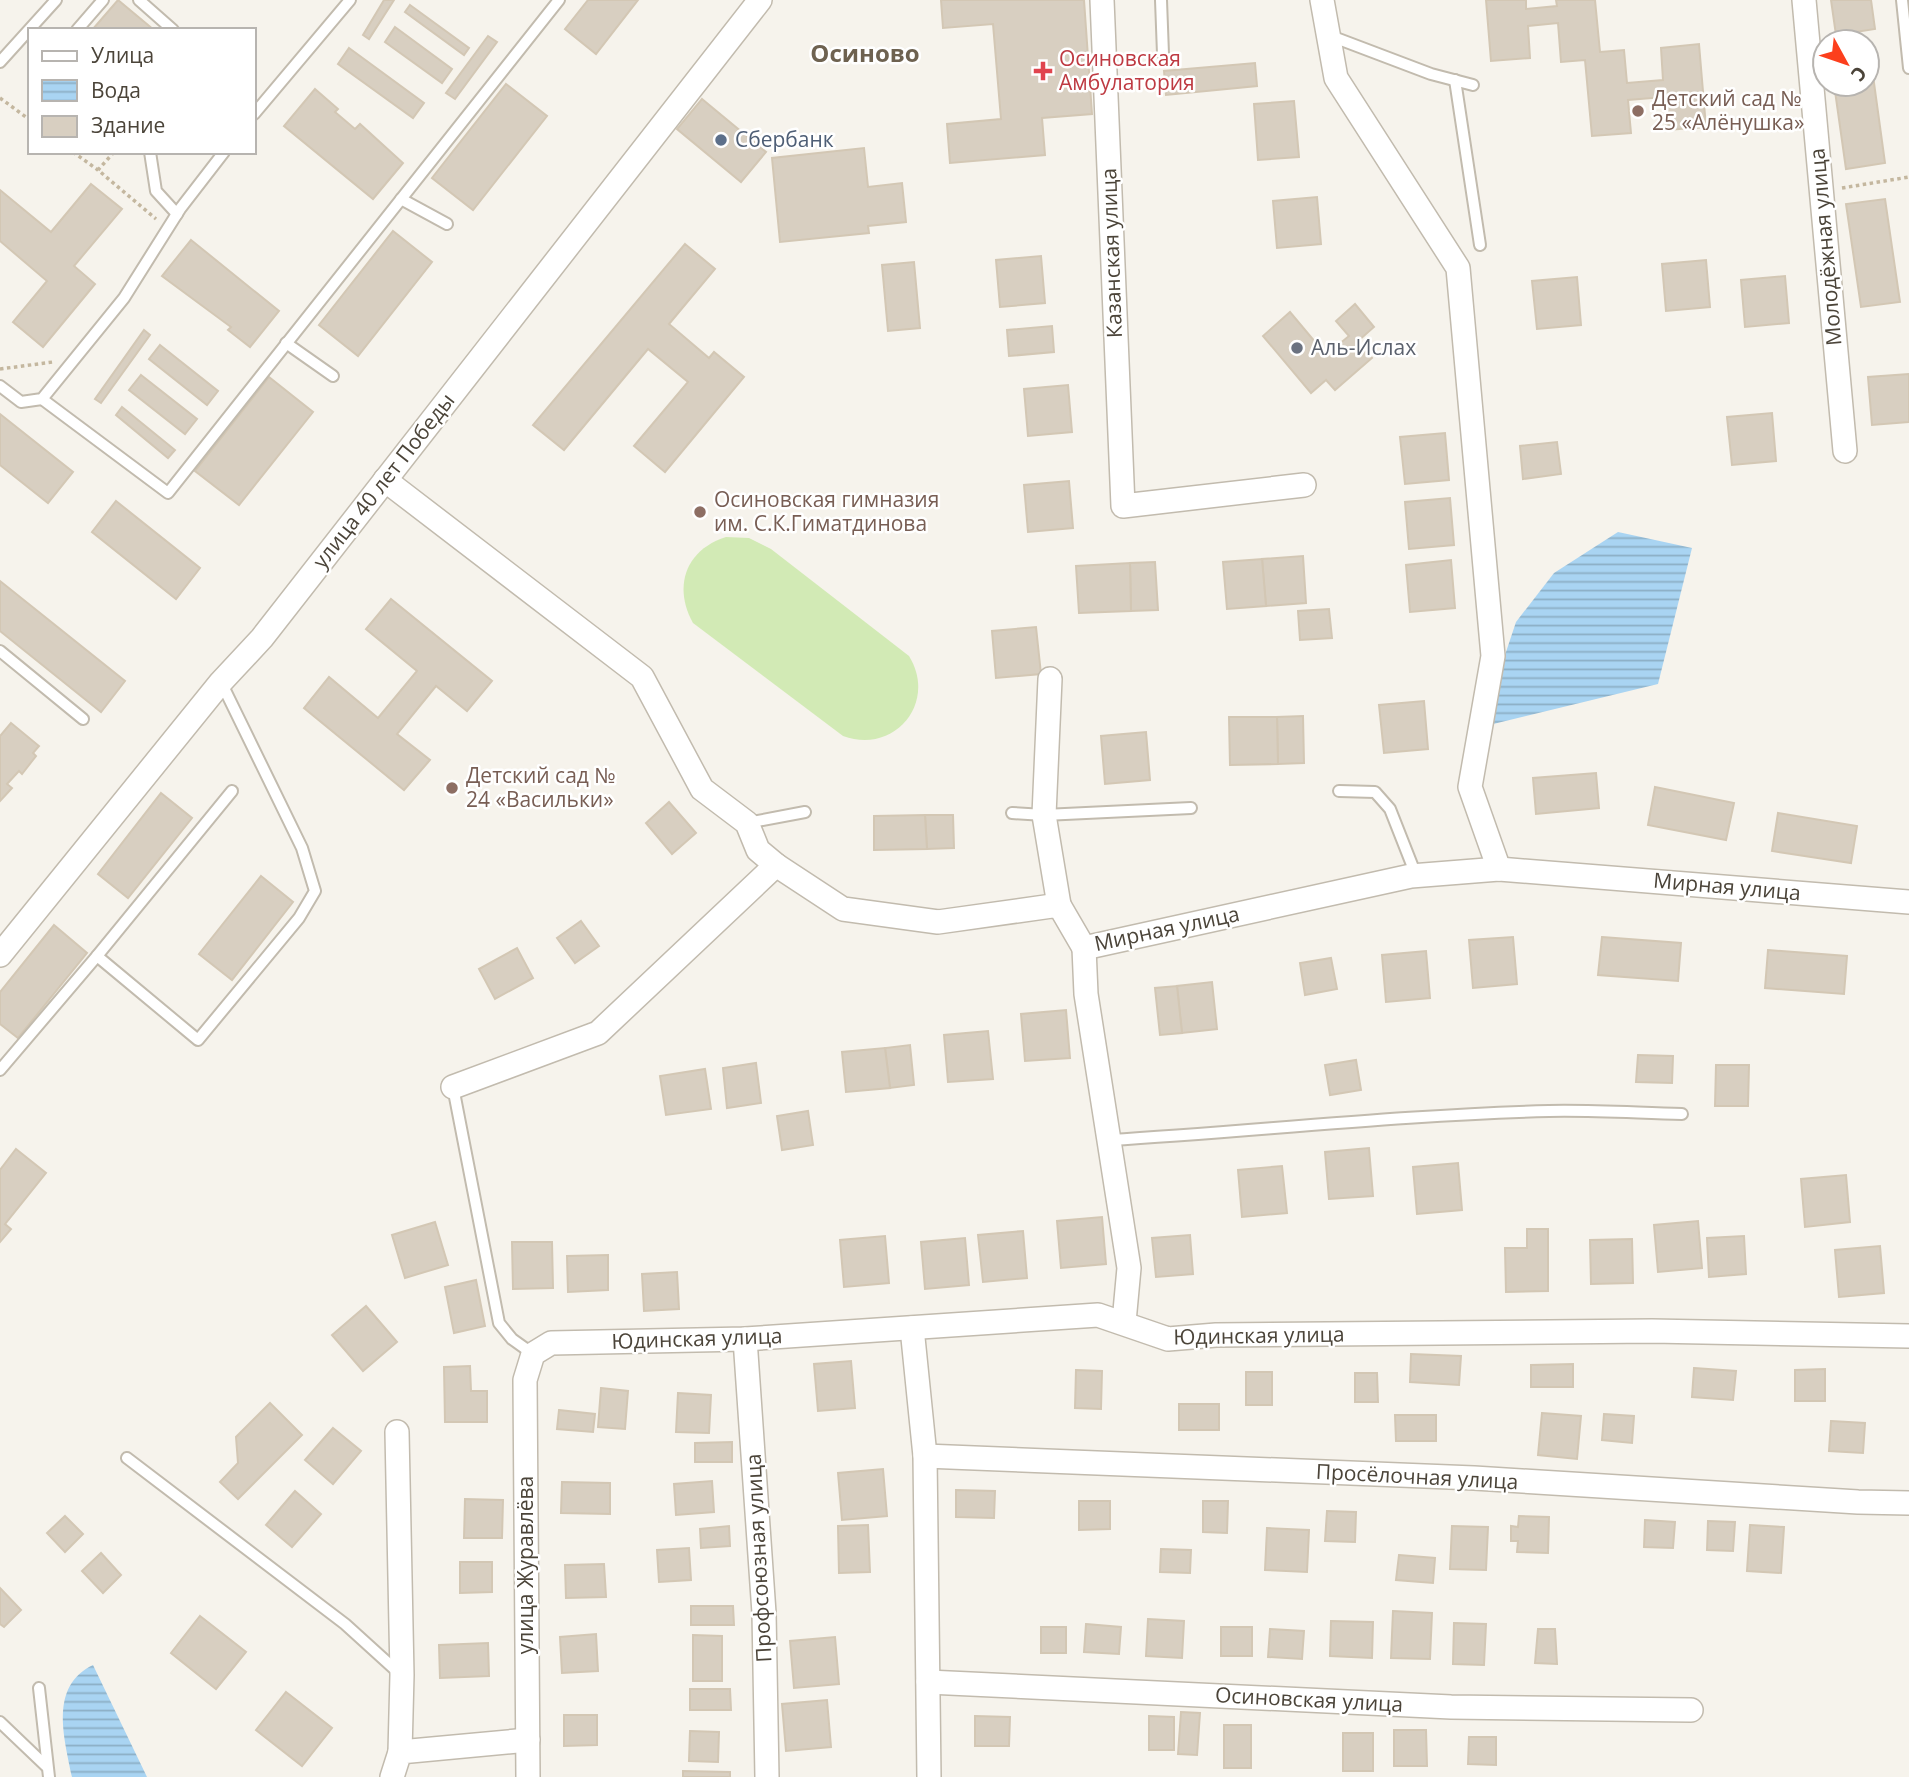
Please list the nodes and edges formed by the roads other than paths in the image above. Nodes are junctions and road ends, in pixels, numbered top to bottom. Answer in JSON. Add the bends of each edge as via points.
{"nodes":[{"id":1,"x":56,"y":0,"type":"edge"},
{"id":2,"x":103,"y":0,"type":"edge"},
{"id":3,"x":139,"y":0,"type":"edge"},
{"id":4,"x":350,"y":0,"type":"edge"},
{"id":5,"x":559,"y":0,"type":"edge"},
{"id":6,"x":760,"y":0,"type":"edge"},
{"id":7,"x":1102,"y":0,"type":"edge"},
{"id":8,"x":1161,"y":0,"type":"edge"},
{"id":9,"x":1322,"y":0,"type":"edge"},
{"id":10,"x":1804,"y":0,"type":"edge"},
{"id":11,"x":1902,"y":0,"type":"edge"},
{"id":12,"x":31,"y":28,"type":"edge"},
{"id":13,"x":79,"y":28,"type":"edge"},
{"id":14,"x":171,"y":28,"type":"edge"},
{"id":15,"x":28,"y":31,"type":"edge"},
{"id":16,"x":1328,"y":35,"type":"junction"},
{"id":17,"x":1163,"y":54,"type":"dead end"},
{"id":18,"x":0,"y":62,"type":"edge"},
{"id":19,"x":1909,"y":68,"type":"edge"},
{"id":20,"x":1455,"y":80,"type":"junction"},
{"id":21,"x":1473,"y":85,"type":"dead end"},
{"id":22,"x":256,"y":95,"type":"edge"},
{"id":23,"x":264,"y":101,"type":"junction"},
{"id":24,"x":256,"y":111,"type":"edge"},
{"id":25,"x":150,"y":154,"type":"edge"},
{"id":26,"x":222,"y":154,"type":"edge"},
{"id":27,"x":401,"y":199,"type":"junction"},
{"id":28,"x":177,"y":214,"type":"junction"},
{"id":29,"x":447,"y":225,"type":"dead end"},
{"id":30,"x":1480,"y":245,"type":"dead end"},
{"id":31,"x":286,"y":343,"type":"junction"},
{"id":32,"x":333,"y":376,"type":"dead end"},
{"id":33,"x":0,"y":386,"type":"edge"},
{"id":34,"x":42,"y":399,"type":"junction"},
{"id":35,"x":1845,"y":452,"type":"dead end"},
{"id":36,"x":385,"y":480,"type":"junction"},
{"id":37,"x":1304,"y":485,"type":"dead end"},
{"id":38,"x":0,"y":651,"type":"edge"},
{"id":39,"x":1050,"y":679,"type":"dead end"},
{"id":40,"x":221,"y":682,"type":"junction"},
{"id":41,"x":83,"y":719,"type":"dead end"},
{"id":42,"x":232,"y":791,"type":"dead end"},
{"id":43,"x":1339,"y":792,"type":"dead end"},
{"id":44,"x":1191,"y":808,"type":"dead end"},
{"id":45,"x":805,"y":812,"type":"dead end"},
{"id":46,"x":1012,"y":813,"type":"dead end"},
{"id":47,"x":1044,"y":815,"type":"junction"},
{"id":48,"x":747,"y":823,"type":"junction"},
{"id":49,"x":776,"y":864,"type":"junction"},
{"id":50,"x":1499,"y":869,"type":"junction"},
{"id":51,"x":1416,"y":875,"type":"junction"},
{"id":52,"x":1909,"y":902,"type":"edge"},
{"id":53,"x":1059,"y":905,"type":"junction"},
{"id":54,"x":1084,"y":948,"type":"junction"},
{"id":55,"x":0,"y":955,"type":"edge"},
{"id":56,"x":97,"y":956,"type":"junction"},
{"id":57,"x":0,"y":1070,"type":"edge"},
{"id":58,"x":453,"y":1087,"type":"joint"},
{"id":59,"x":1682,"y":1114,"type":"dead end"},
{"id":60,"x":1110,"y":1140,"type":"junction"},
{"id":61,"x":1124,"y":1322,"type":"junction"},
{"id":62,"x":912,"y":1328,"type":"junction"},
{"id":63,"x":1909,"y":1336,"type":"edge"},
{"id":64,"x":745,"y":1339,"type":"junction"},
{"id":65,"x":533,"y":1354,"type":"junction"},
{"id":66,"x":397,"y":1432,"type":"dead end"},
{"id":67,"x":925,"y":1456,"type":"junction"},
{"id":68,"x":127,"y":1458,"type":"dead end"},
{"id":69,"x":1909,"y":1503,"type":"edge"},
{"id":70,"x":401,"y":1675,"type":"junction"},
{"id":71,"x":928,"y":1682,"type":"junction"},
{"id":72,"x":39,"y":1688,"type":"dead end"},
{"id":73,"x":1691,"y":1710,"type":"dead end"},
{"id":74,"x":0,"y":1722,"type":"edge"},
{"id":75,"x":528,"y":1740,"type":"junction"},
{"id":76,"x":400,"y":1752,"type":"junction"},
{"id":77,"x":48,"y":1771,"type":"edge"},
{"id":78,"x":392,"y":1777,"type":"edge"},
{"id":79,"x":528,"y":1777,"type":"edge"},
{"id":80,"x":767,"y":1777,"type":"edge"},
{"id":81,"x":929,"y":1777,"type":"edge"}],
"edges":[{"from":1,"to":12,"type":"lane"},
{"from":2,"to":13,"type":"lane"},
{"from":3,"to":14,"type":"lane"},
{"from":4,"to":23,"type":"lane"},
{"from":5,"to":27,"type":"lane"},
{"from":6,"to":36,"type":"street","name":"улица 40 лет Победы"},
{"from":7,"to":37,"type":"street","name":"Казанская улица","via":[[1122,506]]},
{"from":8,"to":17,"type":"lane"},
{"from":9,"to":16,"type":"street"},
{"from":10,"to":35,"type":"street","name":"Молодёжная улица"},
{"from":11,"to":19,"type":"lane"},
{"from":15,"to":18,"type":"lane"},
{"from":16,"to":20,"type":"lane"},
{"from":16,"to":50,"type":"street","via":[[1336,78],[1458,268],[1493,656],[1470,787]]},
{"from":20,"to":21,"type":"lane"},
{"from":20,"to":30,"type":"lane"},
{"from":22,"to":23,"type":"lane"},
{"from":23,"to":24,"type":"lane"},
{"from":25,"to":28,"type":"lane","via":[[156,191]]},
{"from":26,"to":28,"type":"lane"},
{"from":27,"to":29,"type":"lane"},
{"from":27,"to":31,"type":"lane"},
{"from":28,"to":34,"type":"lane","via":[[124,298]]},
{"from":31,"to":32,"type":"lane"},
{"from":31,"to":34,"type":"lane","via":[[168,493]]},
{"from":33,"to":34,"type":"lane","via":[[20,402]]},
{"from":36,"to":40,"type":"street","name":"улица 40 лет Победы","via":[[262,638]]},
{"from":36,"to":48,"type":"street","via":[[642,677],[702,789]]},
{"from":38,"to":41,"type":"lane"},
{"from":39,"to":47,"type":"street"},
{"from":40,"to":55,"type":"street","name":"улица 40 лет Победы"},
{"from":40,"to":56,"type":"lane","via":[[302,848],[315,891],[299,918],[198,1040]]},
{"from":42,"to":56,"type":"lane"},
{"from":43,"to":51,"type":"lane","via":[[1376,792],[1390,809]]},
{"from":44,"to":47,"type":"lane"},
{"from":45,"to":48,"type":"lane"},
{"from":46,"to":47,"type":"lane"},
{"from":47,"to":53,"type":"street"},
{"from":48,"to":49,"type":"street","via":[[758,850]]},
{"from":49,"to":53,"type":"street","via":[[843,909],[938,922]]},
{"from":49,"to":58,"type":"street","via":[[598,1033]]},
{"from":50,"to":51,"type":"street","name":"Мирная улица"},
{"from":50,"to":52,"type":"street","name":"Мирная улица"},
{"from":51,"to":54,"type":"street","name":"Мирная улица"},
{"from":53,"to":54,"type":"street","name":"Мирная улица"},
{"from":54,"to":60,"type":"street","via":[[1086,995]]},
{"from":56,"to":57,"type":"lane"},
{"from":58,"to":65,"type":"lane","via":[[499,1323]]},
{"from":59,"to":60,"type":"lane","via":[[1552,1111]]},
{"from":60,"to":61,"type":"street","via":[[1129,1268]]},
{"from":61,"to":62,"type":"street","name":"Юдинская улица","via":[[1098,1315]]},
{"from":61,"to":63,"type":"street","name":"Юдинская улица","via":[[1168,1339],[1653,1331]]},
{"from":62,"to":64,"type":"street","name":"Юдинская улица"},
{"from":62,"to":67,"type":"street"},
{"from":64,"to":65,"type":"street","name":"Юдинская улица","via":[[551,1343]]},
{"from":64,"to":80,"type":"street","name":"Профсоюзная улица","via":[[764,1613]]},
{"from":65,"to":75,"type":"street","name":"улица Журавлёва","via":[[525,1380]]},
{"from":66,"to":70,"type":"street"},
{"from":67,"to":69,"type":"street","name":"Просёлочная улица","via":[[1474,1478]]},
{"from":67,"to":71,"type":"street"},
{"from":68,"to":70,"type":"lane","via":[[345,1625]]},
{"from":70,"to":76,"type":"street"},
{"from":71,"to":73,"type":"street","name":"Осиновская улица","via":[[1451,1707]]},
{"from":71,"to":81,"type":"street"},
{"from":72,"to":77,"type":"lane"},
{"from":74,"to":77,"type":"lane"},
{"from":75,"to":76,"type":"street"},
{"from":75,"to":79,"type":"street","name":"улица Журавлёва"},
{"from":76,"to":78,"type":"street"}]}
